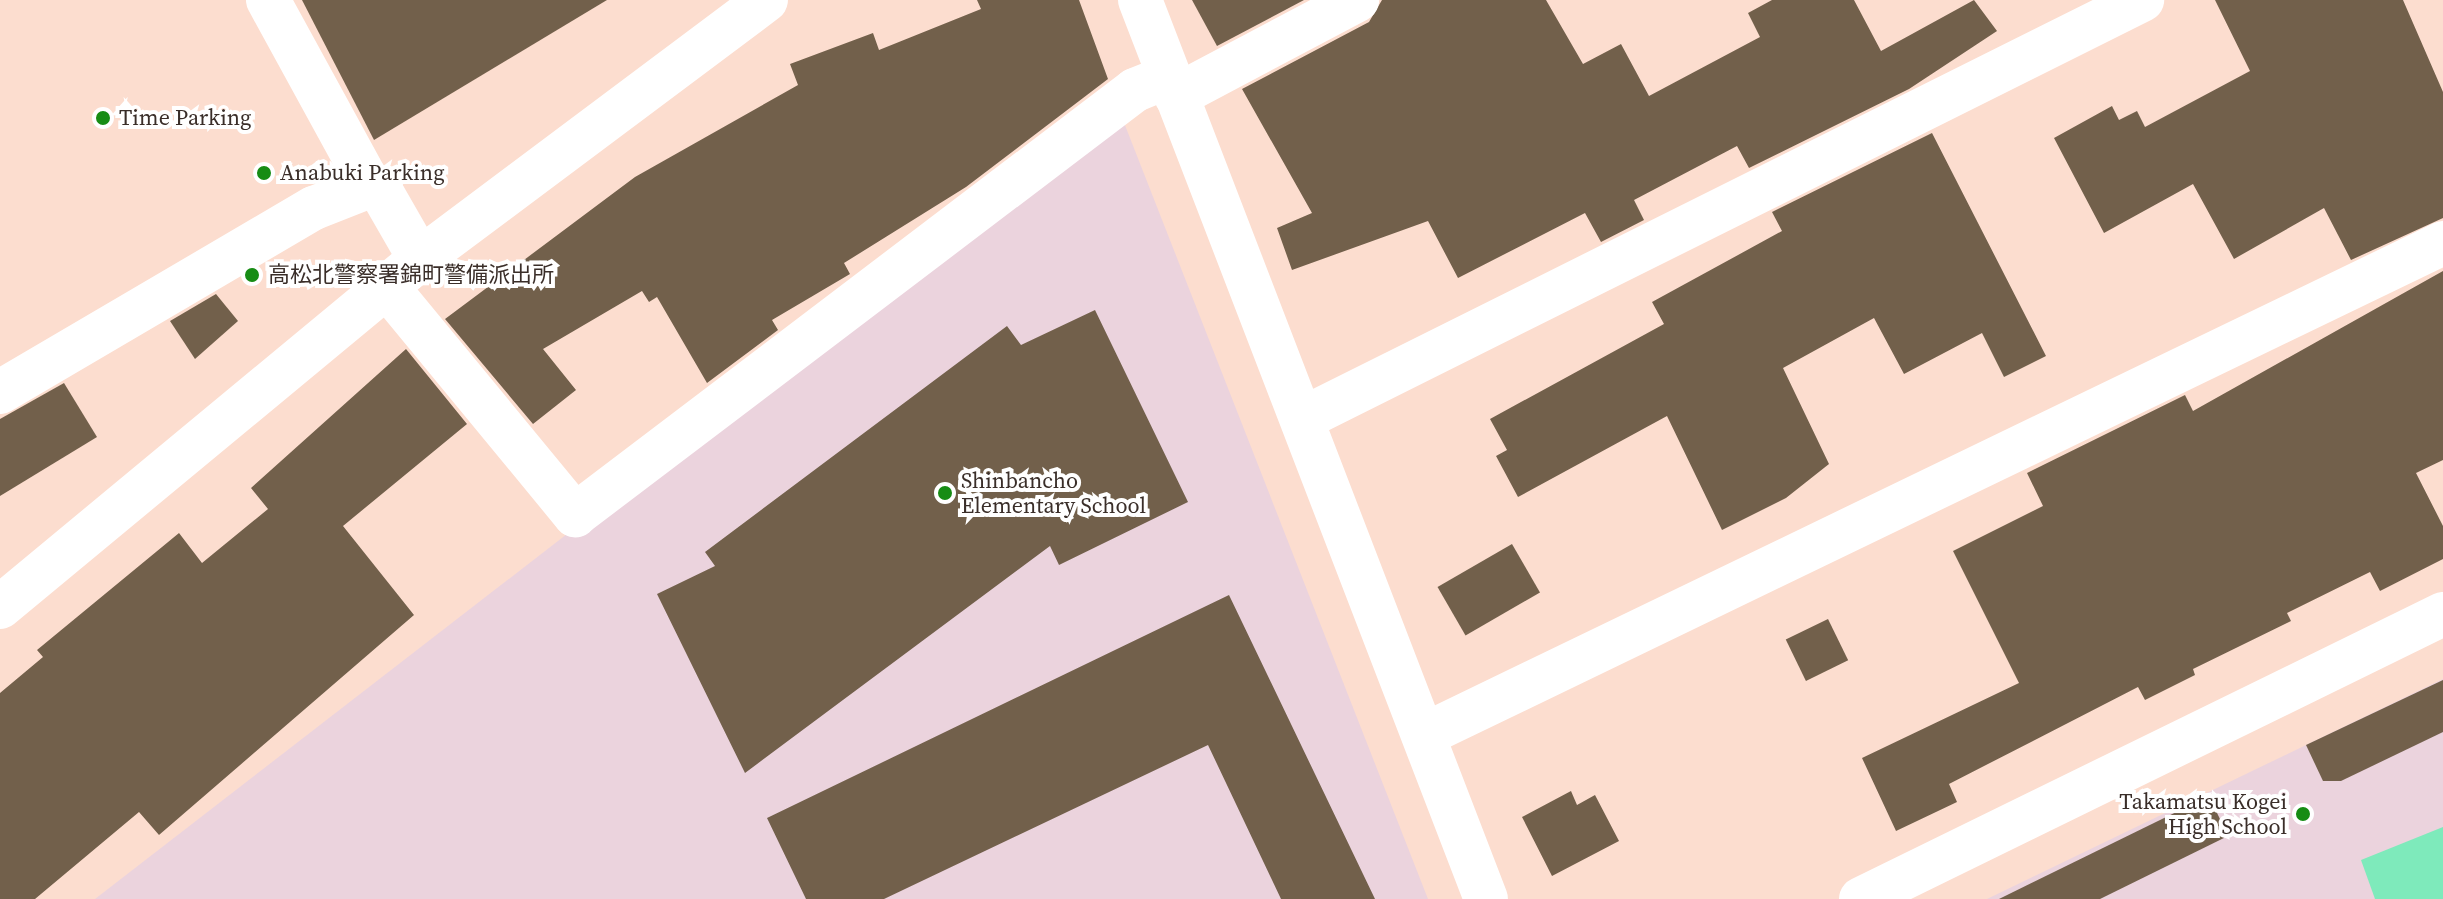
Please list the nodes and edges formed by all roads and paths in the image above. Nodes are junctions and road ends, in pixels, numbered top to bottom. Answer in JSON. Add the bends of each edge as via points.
{"nodes":[{"id":1,"x":268,"y":0,"type":"edge"},
{"id":2,"x":766,"y":0,"type":"edge"},
{"id":3,"x":1140,"y":0,"type":"edge"},
{"id":4,"x":1357,"y":0,"type":"edge"},
{"id":5,"x":2142,"y":0,"type":"edge"},
{"id":6,"x":1173,"y":86,"type":"junction"},
{"id":7,"x":370,"y":186,"type":"junction"},
{"id":8,"x":2443,"y":243,"type":"edge"},
{"id":9,"x":420,"y":259,"type":"junction"},
{"id":10,"x":387,"y":287,"type":"junction"},
{"id":11,"x":0,"y":392,"type":"edge"},
{"id":12,"x":1302,"y":419,"type":"junction"},
{"id":13,"x":0,"y":607,"type":"edge"},
{"id":14,"x":2443,"y":614,"type":"edge"},
{"id":15,"x":1424,"y":735,"type":"junction"},
{"id":16,"x":1486,"y":899,"type":"edge"},
{"id":17,"x":1861,"y":899,"type":"edge"}],
"edges":[{"from":1,"to":7,"type":"street"},
{"from":2,"to":9,"type":"street"},
{"from":3,"to":6,"type":"street"},
{"from":4,"to":6,"type":"street"},
{"from":5,"to":12,"type":"street"},
{"from":6,"to":10,"type":"street","via":[[1135,90],[575,515]]},
{"from":6,"to":12,"type":"street"},
{"from":7,"to":9,"type":"street","via":[[382,193]]},
{"from":7,"to":11,"type":"street","via":[[314,208]]},
{"from":8,"to":15,"type":"street"},
{"from":9,"to":10,"type":"street"},
{"from":10,"to":13,"type":"street"},
{"from":12,"to":15,"type":"street"},
{"from":14,"to":17,"type":"street"},
{"from":15,"to":16,"type":"street"}]}
